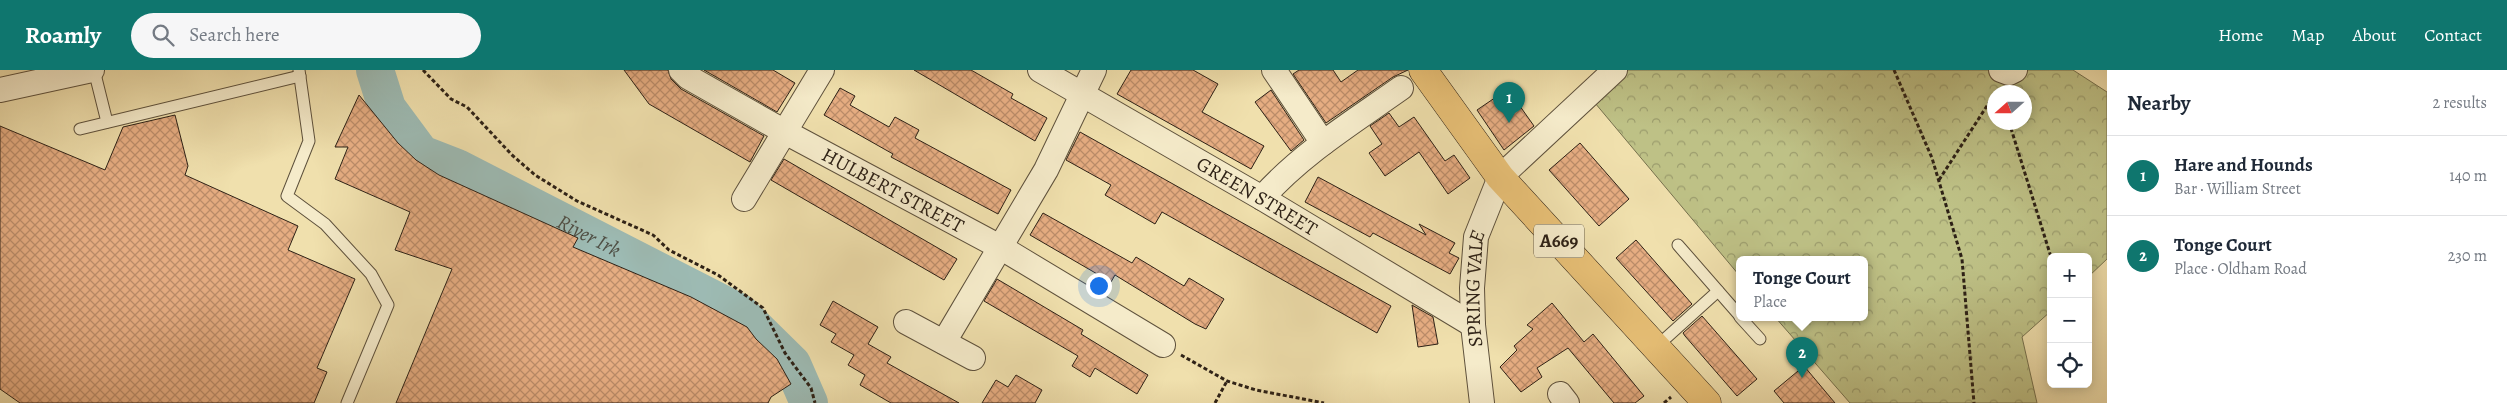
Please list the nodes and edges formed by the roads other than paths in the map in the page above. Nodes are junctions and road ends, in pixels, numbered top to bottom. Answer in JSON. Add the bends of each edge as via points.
{"nodes":[{"id":1,"x":93,"y":70,"type":"edge"},
{"id":2,"x":681,"y":70,"type":"edge"},
{"id":3,"x":822,"y":70,"type":"edge"},
{"id":4,"x":1040,"y":70,"type":"edge"},
{"id":5,"x":1094,"y":70,"type":"edge"},
{"id":6,"x":1274,"y":70,"type":"edge"},
{"id":7,"x":1424,"y":70,"type":"edge"},
{"id":8,"x":1615,"y":70,"type":"edge"},
{"id":9,"x":2001,"y":70,"type":"edge"},
{"id":10,"x":2015,"y":70,"type":"edge"},
{"id":11,"x":300,"y":73,"type":"edge"},
{"id":12,"x":1401,"y":88,"type":"dead end"},
{"id":13,"x":0,"y":90,"type":"edge"},
{"id":14,"x":1083,"y":93,"type":"junction"},
{"id":15,"x":108,"y":122,"type":"junction"},
{"id":16,"x":80,"y":129,"type":"dead end"},
{"id":17,"x":785,"y":132,"type":"junction"},
{"id":18,"x":1323,"y":143,"type":"junction"},
{"id":19,"x":1500,"y":177,"type":"junction"},
{"id":20,"x":1262,"y":198,"type":"junction"},
{"id":21,"x":744,"y":199,"type":"dead end"},
{"id":22,"x":1678,"y":245,"type":"dead end"},
{"id":23,"x":1000,"y":247,"type":"junction"},
{"id":24,"x":1718,"y":291,"type":"junction"},
{"id":25,"x":1736,"y":311,"type":"edge"},
{"id":26,"x":1744,"y":321,"type":"edge"},
{"id":27,"x":906,"y":322,"type":"dead end"},
{"id":28,"x":1473,"y":325,"type":"junction"},
{"id":29,"x":1760,"y":339,"type":"dead end"},
{"id":30,"x":944,"y":342,"type":"junction"},
{"id":31,"x":1164,"y":345,"type":"road end"},
{"id":32,"x":1656,"y":346,"type":"junction"},
{"id":33,"x":974,"y":358,"type":"dead end"},
{"id":34,"x":347,"y":403,"type":"edge"},
{"id":35,"x":1482,"y":403,"type":"edge"},
{"id":36,"x":1707,"y":403,"type":"edge"}],
"edges":[{"from":1,"to":13,"type":"street"},
{"from":1,"to":15,"type":"lane"},
{"from":2,"to":17,"type":"street","name":"HULBERT STREET"},
{"from":3,"to":17,"type":"street"},
{"from":4,"to":14,"type":"street","name":"GREEN STREET"},
{"from":5,"to":14,"type":"street"},
{"from":6,"to":18,"type":"street"},
{"from":7,"to":19,"type":"main road","number":"A669"},
{"from":8,"to":19,"type":"street"},
{"from":9,"to":10,"type":"street","via":[[2010,74]]},
{"from":11,"to":15,"type":"lane"},
{"from":11,"to":34,"type":"lane","via":[[309,141],[287,196],[325,224],[372,274],[388,305]]},
{"from":12,"to":18,"type":"street"},
{"from":14,"to":20,"type":"street","name":"GREEN STREET"},
{"from":14,"to":23,"type":"street","via":[[1046,170]]},
{"from":15,"to":16,"type":"lane"},
{"from":17,"to":21,"type":"street"},
{"from":17,"to":23,"type":"street","name":"HULBERT STREET"},
{"from":18,"to":20,"type":"street"},
{"from":19,"to":28,"type":"street","name":"SPRING VALE","via":[[1476,237]]},
{"from":19,"to":32,"type":"main road","number":"A669"},
{"from":20,"to":28,"type":"street","name":"GREEN STREET"},
{"from":22,"to":24,"type":"lane"},
{"from":23,"to":30,"type":"street"},
{"from":23,"to":31,"type":"street","name":"HULBERT STREET"},
{"from":24,"to":25,"type":"lane"},
{"from":24,"to":32,"type":"lane"},
{"from":26,"to":29,"type":"lane"},
{"from":27,"to":30,"type":"street"},
{"from":28,"to":35,"type":"street","name":"SPRING VALE"},
{"from":30,"to":33,"type":"street"},
{"from":32,"to":36,"type":"main road","number":"A669"}]}
